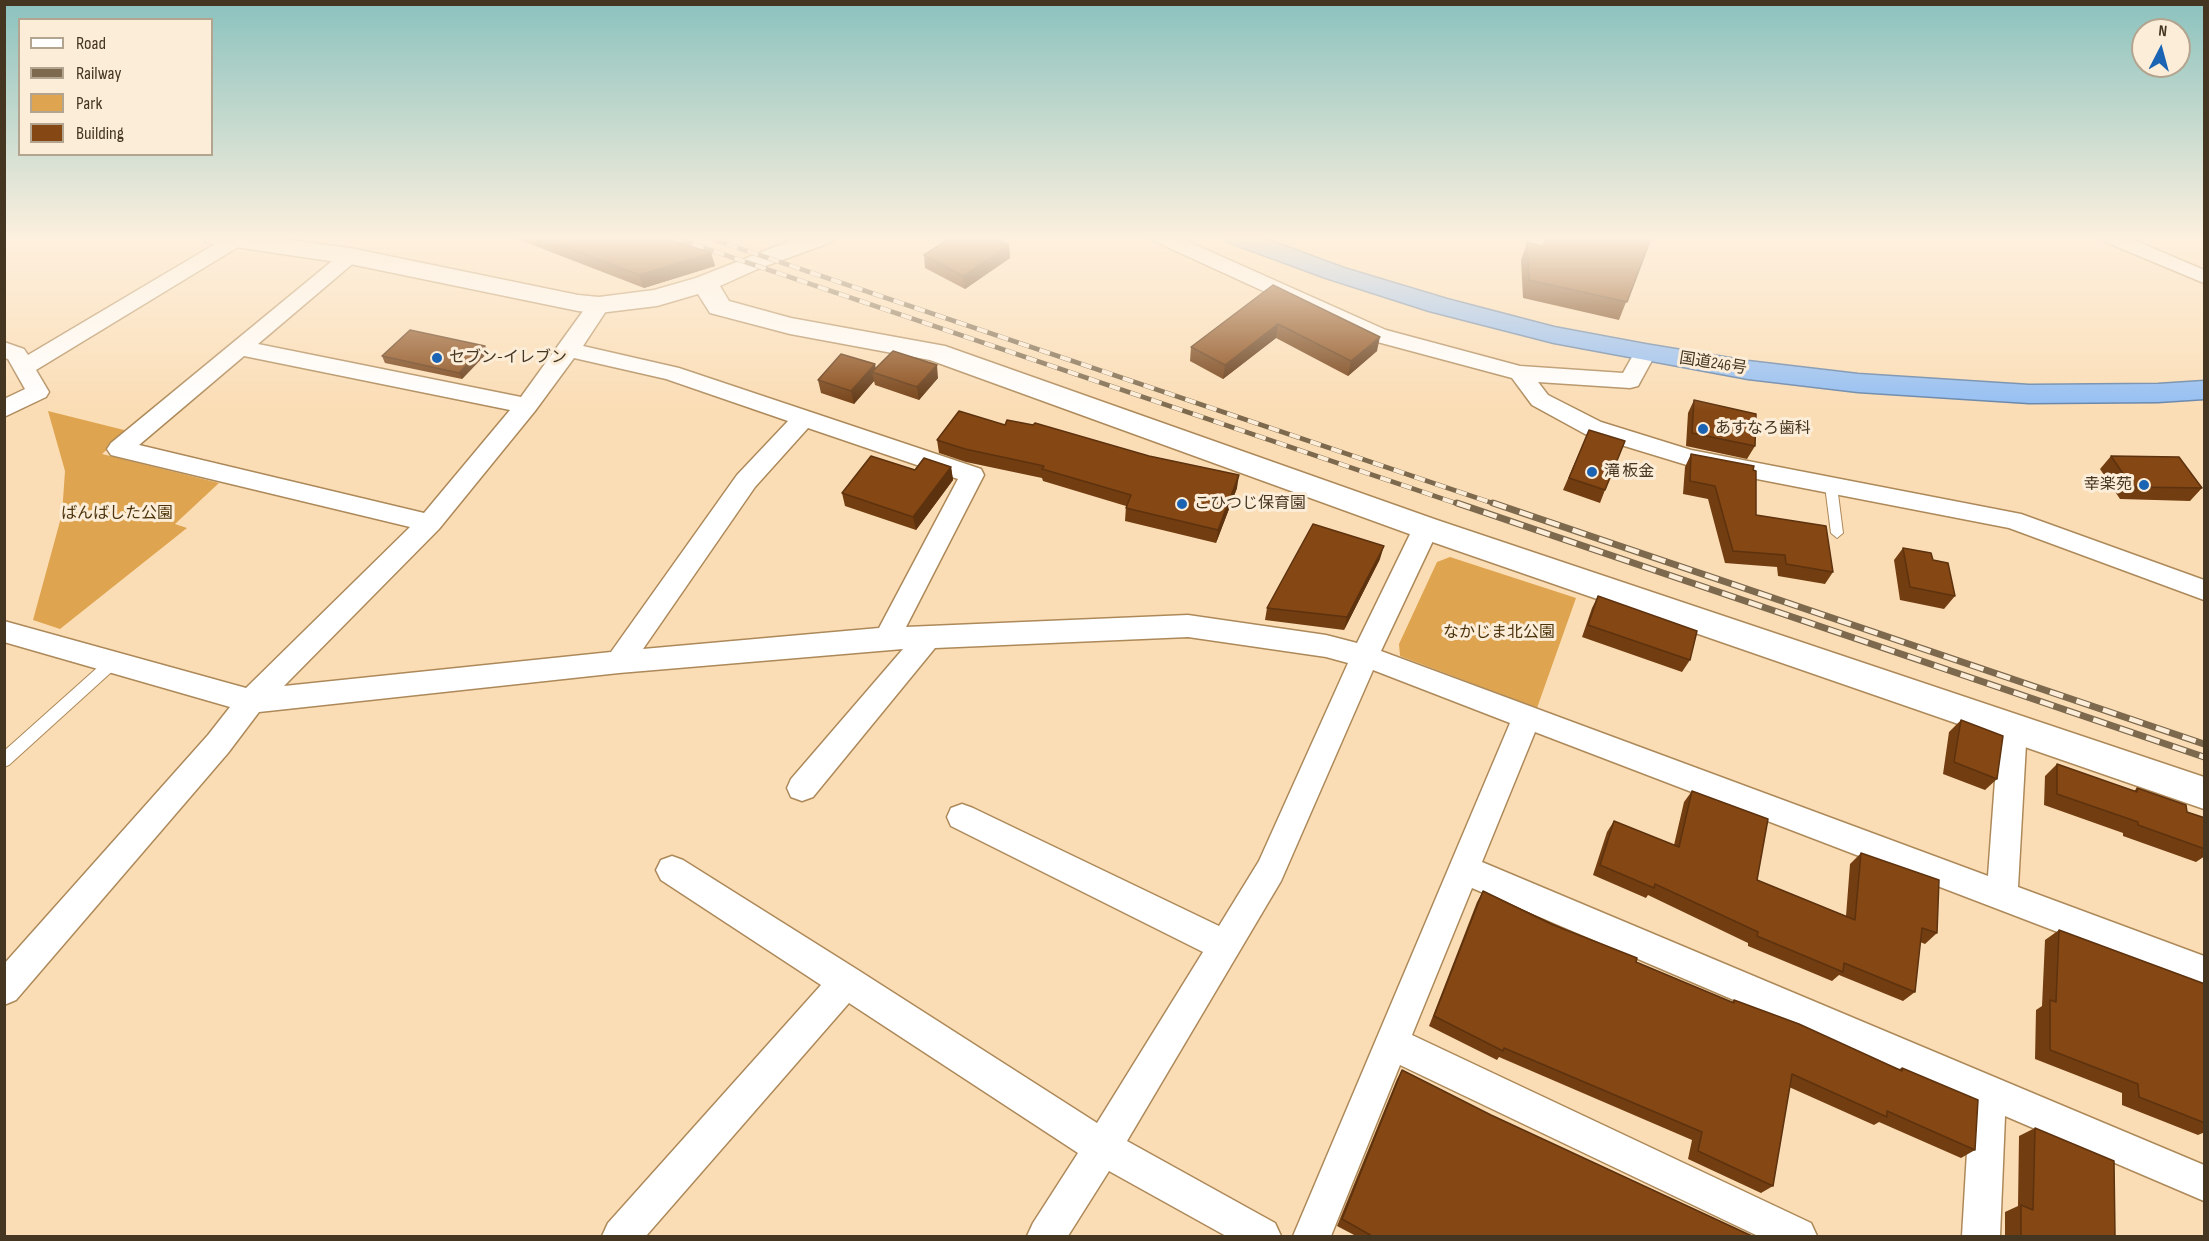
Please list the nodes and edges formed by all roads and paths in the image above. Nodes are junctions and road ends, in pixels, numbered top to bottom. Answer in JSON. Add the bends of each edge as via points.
{"nodes":[{"id":1,"x":137,"y":295,"type":"edge"},
{"id":2,"x":303,"y":295,"type":"edge"},
{"id":3,"x":539,"y":295,"type":"edge"},
{"id":4,"x":667,"y":295,"type":"edge"},
{"id":5,"x":711,"y":295,"type":"edge"},
{"id":6,"x":1289,"y":295,"type":"edge"},
{"id":7,"x":1406,"y":295,"type":"edge"},
{"id":8,"x":599,"y":305,"type":"junction"},
{"id":9,"x":240,"y":348,"type":"junction"},
{"id":10,"x":4,"y":349,"type":"edge"},
{"id":11,"x":569,"y":350,"type":"junction"},
{"id":12,"x":1644,"y":353,"type":"junction"},
{"id":13,"x":24,"y":367,"type":"junction"},
{"id":14,"x":1520,"y":373,"type":"junction"},
{"id":15,"x":2205,"y":390,"type":"edge"},
{"id":16,"x":527,"y":406,"type":"junction"},
{"id":17,"x":4,"y":409,"type":"edge"},
{"id":18,"x":802,"y":418,"type":"junction"},
{"id":19,"x":1831,"y":486,"type":"junction"},
{"id":20,"x":429,"y":523,"type":"junction"},
{"id":21,"x":1426,"y":528,"type":"junction"},
{"id":22,"x":1837,"y":533,"type":"dead end"},
{"id":23,"x":2205,"y":590,"type":"edge"},
{"id":24,"x":4,"y":631,"type":"edge"},
{"id":25,"x":887,"y":638,"type":"junction"},
{"id":26,"x":928,"y":638,"type":"junction"},
{"id":27,"x":1365,"y":656,"type":"junction"},
{"id":28,"x":619,"y":662,"type":"junction"},
{"id":29,"x":112,"y":663,"type":"junction"},
{"id":30,"x":251,"y":701,"type":"junction"},
{"id":31,"x":1526,"y":718,"type":"junction"},
{"id":32,"x":2013,"y":726,"type":"junction"},
{"id":33,"x":4,"y":761,"type":"edge"},
{"id":34,"x":802,"y":788,"type":"dead end"},
{"id":35,"x":2205,"y":793,"type":"edge"},
{"id":36,"x":962,"y":817,"type":"dead end"},
{"id":37,"x":1463,"y":869,"type":"junction"},
{"id":38,"x":672,"y":870,"type":"dead end"},
{"id":39,"x":2002,"y":896,"type":"junction"},
{"id":40,"x":1225,"y":946,"type":"junction"},
{"id":41,"x":2205,"y":972,"type":"edge"},
{"id":42,"x":846,"y":981,"type":"junction"},
{"id":43,"x":4,"y":989,"type":"edge"},
{"id":44,"x":1392,"y":1043,"type":"junction"},
{"id":45,"x":1988,"y":1092,"type":"junction"},
{"id":46,"x":1104,"y":1148,"type":"junction"},
{"id":47,"x":2205,"y":1184,"type":"edge"},
{"id":48,"x":621,"y":1236,"type":"edge"},
{"id":49,"x":1046,"y":1236,"type":"edge"},
{"id":50,"x":1262,"y":1236,"type":"edge"},
{"id":51,"x":1312,"y":1236,"type":"edge"},
{"id":52,"x":1798,"y":1236,"type":"edge"},
{"id":53,"x":1981,"y":1236,"type":"edge"}],
"edges":[{"from":1,"to":13,"type":"street"},
{"from":2,"to":9,"type":"street"},
{"from":3,"to":8,"type":"street"},
{"from":4,"to":8,"type":"street"},
{"from":5,"to":21,"type":"street","via":[[718,307],[790,326],[935,352]]},
{"from":6,"to":14,"type":"street","via":[[1378,335]]},
{"from":7,"to":12,"type":"highway","name":"国道246号","via":[[1554,335]]},
{"from":8,"to":11,"type":"street"},
{"from":9,"to":16,"type":"street"},
{"from":9,"to":20,"type":"street","via":[[119,449]]},
{"from":10,"to":13,"type":"street","via":[[16,354]]},
{"from":11,"to":16,"type":"street"},
{"from":11,"to":18,"type":"street","via":[[671,373]]},
{"from":12,"to":14,"type":"street","via":[[1630,381]]},
{"from":12,"to":15,"type":"highway","name":"国道246号","via":[[1858,383],[2029,394]]},
{"from":13,"to":17,"type":"street","via":[[38,392]]},
{"from":14,"to":19,"type":"street","via":[[1540,400],[1593,428],[1690,458]]},
{"from":16,"to":20,"type":"street"},
{"from":18,"to":25,"type":"street","via":[[972,475]]},
{"from":18,"to":28,"type":"street","via":[[746,481]]},
{"from":19,"to":22,"type":"lane"},
{"from":19,"to":23,"type":"street","via":[[2013,520]]},
{"from":20,"to":30,"type":"street"},
{"from":21,"to":27,"type":"street"},
{"from":21,"to":32,"type":"street"},
{"from":24,"to":29,"type":"street"},
{"from":25,"to":26,"type":"street"},
{"from":25,"to":28,"type":"street"},
{"from":26,"to":27,"type":"street","via":[[1188,626],[1326,646]]},
{"from":26,"to":34,"type":"street"},
{"from":27,"to":31,"type":"street"},
{"from":27,"to":40,"type":"street","via":[[1270,871]]},
{"from":28,"to":30,"type":"street"},
{"from":29,"to":30,"type":"street"},
{"from":29,"to":33,"type":"lane"},
{"from":30,"to":43,"type":"street"},
{"from":31,"to":37,"type":"street"},
{"from":31,"to":39,"type":"street"},
{"from":32,"to":35,"type":"street"},
{"from":32,"to":39,"type":"street"},
{"from":36,"to":40,"type":"street"},
{"from":37,"to":44,"type":"street"},
{"from":37,"to":45,"type":"street"},
{"from":38,"to":42,"type":"street"},
{"from":39,"to":41,"type":"street"},
{"from":40,"to":46,"type":"street"},
{"from":42,"to":46,"type":"street"},
{"from":42,"to":48,"type":"street"},
{"from":44,"to":51,"type":"street"},
{"from":44,"to":52,"type":"street"},
{"from":45,"to":47,"type":"street"},
{"from":45,"to":53,"type":"street"},
{"from":46,"to":49,"type":"street"},
{"from":46,"to":50,"type":"street"}]}
